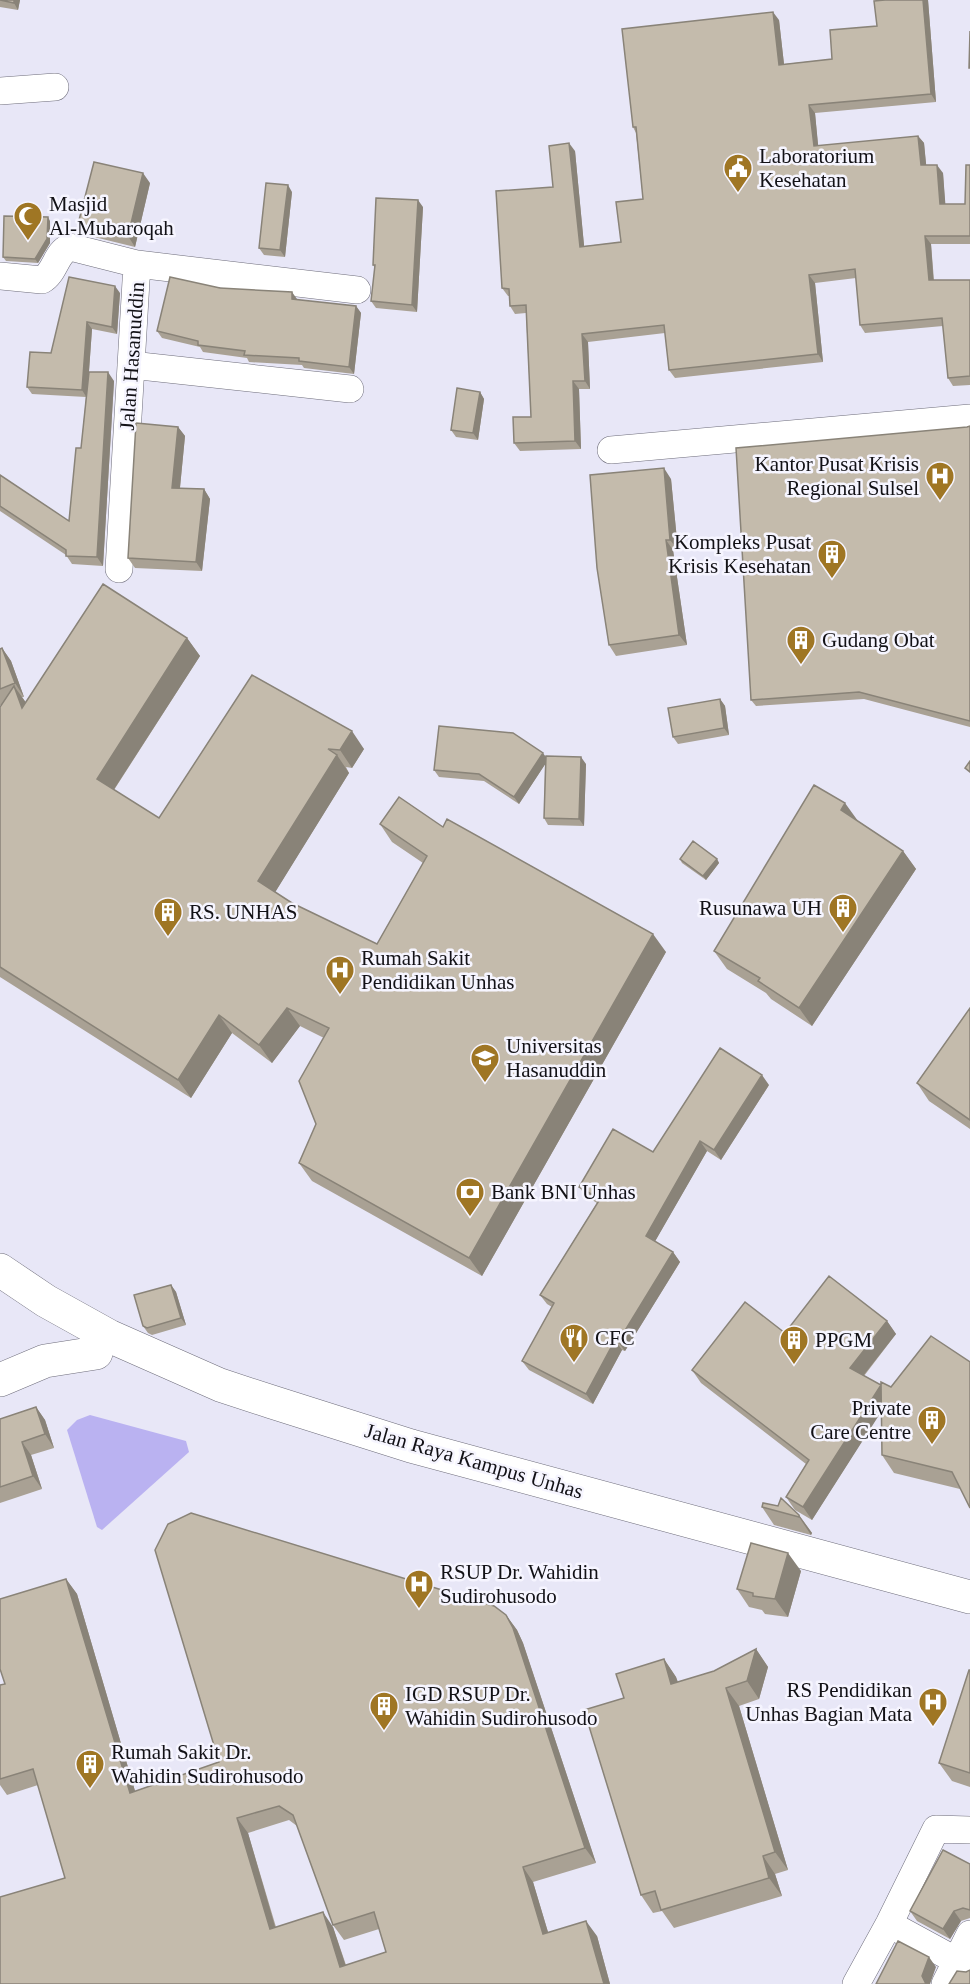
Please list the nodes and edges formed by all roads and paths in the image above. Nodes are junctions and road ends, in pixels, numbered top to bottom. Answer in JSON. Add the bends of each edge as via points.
{"nodes":[{"id":1,"x":55,"y":87,"type":"dead end"},
{"id":2,"x":0,"y":91,"type":"edge"},
{"id":3,"x":137,"y":264,"type":"junction"},
{"id":4,"x":0,"y":276,"type":"edge"},
{"id":5,"x":357,"y":290,"type":"dead end"},
{"id":6,"x":131,"y":365,"type":"junction"},
{"id":7,"x":350,"y":389,"type":"dead end"},
{"id":8,"x":970,"y":418,"type":"edge"},
{"id":9,"x":611,"y":450,"type":"dead end"},
{"id":10,"x":118,"y":570,"type":"dead end"},
{"id":11,"x":0,"y":1270,"type":"edge"},
{"id":12,"x":0,"y":1298,"type":"edge"},
{"id":13,"x":96,"y":1353,"type":"junction"},
{"id":14,"x":0,"y":1380,"type":"edge"},
{"id":15,"x":257,"y":1408,"type":"junction"},
{"id":16,"x":966,"y":1607,"type":"edge"},
{"id":17,"x":970,"y":1830,"type":"edge"},
{"id":18,"x":889,"y":1924,"type":"junction"},
{"id":19,"x":970,"y":1934,"type":"edge"},
{"id":20,"x":957,"y":1970,"type":"edge"},
{"id":21,"x":856,"y":1984,"type":"edge"}],
"edges":[{"from":1,"to":2,"type":"street"},
{"from":3,"to":4,"type":"street","name":"Jalan Hasanuddin","via":[[70,247],[63,250],[42,280]]},
{"from":3,"to":5,"type":"street"},
{"from":3,"to":6,"type":"street","name":"Jalan Hasanuddin"},
{"from":6,"to":7,"type":"street"},
{"from":6,"to":10,"type":"street","name":"Jalan Hasanuddin"},
{"from":8,"to":9,"type":"street"},
{"from":11,"to":15,"type":"street","name":"Jalan Raya Kampus Unhas","via":[[109,1336],[220,1385]]},
{"from":12,"to":13,"type":"street","name":"Jalan Raya Kampus Unhas"},
{"from":13,"to":14,"type":"street","via":[[45,1361]]},
{"from":13,"to":15,"type":"street","name":"Jalan Raya Kampus Unhas"},
{"from":15,"to":16,"type":"street","name":"Jalan Raya Kampus Unhas","via":[[483,1482],[565,1495]]},
{"from":17,"to":18,"type":"street","via":[[936,1829]]},
{"from":18,"to":20,"type":"street"},
{"from":18,"to":21,"type":"street"},
{"from":19,"to":20,"type":"street"}]}
